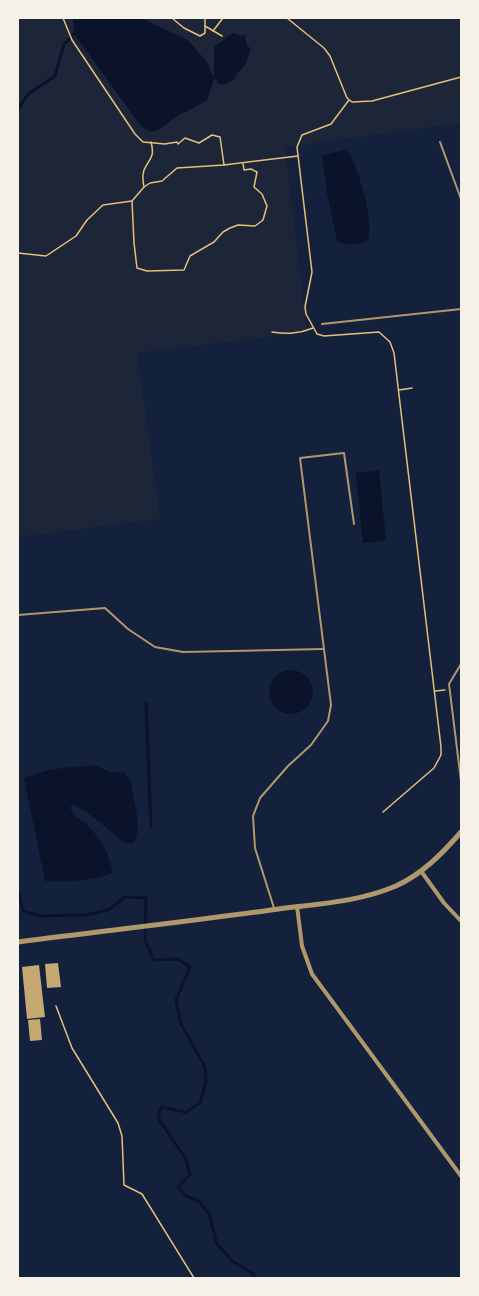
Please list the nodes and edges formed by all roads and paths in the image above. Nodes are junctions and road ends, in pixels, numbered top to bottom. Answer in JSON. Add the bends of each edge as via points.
{"nodes":[{"id":1,"x":63,"y":18,"type":"edge"},
{"id":2,"x":172,"y":18,"type":"edge"},
{"id":3,"x":205,"y":18,"type":"edge"},
{"id":4,"x":223,"y":18,"type":"edge"},
{"id":5,"x":288,"y":18,"type":"edge"},
{"id":6,"x":205,"y":26,"type":"junction"},
{"id":7,"x":213,"y":31,"type":"junction"},
{"id":8,"x":222,"y":36,"type":"dead end"},
{"id":9,"x":461,"y":77,"type":"edge"},
{"id":10,"x":350,"y":100,"type":"junction"},
{"id":11,"x":152,"y":142,"type":"junction"},
{"id":12,"x":440,"y":142,"type":"dead end"},
{"id":13,"x":298,"y":156,"type":"junction"},
{"id":14,"x":243,"y":163,"type":"junction"},
{"id":15,"x":224,"y":165,"type":"junction"},
{"id":16,"x":144,"y":187,"type":"junction"},
{"id":17,"x":461,"y":199,"type":"edge"},
{"id":18,"x":132,"y":201,"type":"junction"},
{"id":19,"x":18,"y":253,"type":"edge"},
{"id":20,"x":461,"y":309,"type":"edge"},
{"id":21,"x":322,"y":324,"type":"dead end"},
{"id":22,"x":313,"y":328,"type":"junction"},
{"id":23,"x":272,"y":332,"type":"dead end"},
{"id":24,"x":412,"y":388,"type":"dead end"},
{"id":25,"x":399,"y":390,"type":"junction"},
{"id":26,"x":354,"y":524,"type":"dead end"},
{"id":27,"x":18,"y":615,"type":"edge"},
{"id":28,"x":324,"y":649,"type":"junction"},
{"id":29,"x":461,"y":664,"type":"edge"},
{"id":30,"x":450,"y":689,"type":"junction"},
{"id":31,"x":435,"y":691,"type":"junction"},
{"id":32,"x":461,"y":781,"type":"edge"},
{"id":33,"x":384,"y":812,"type":"dead end"},
{"id":34,"x":461,"y":832,"type":"edge"},
{"id":35,"x":421,"y":871,"type":"junction"},
{"id":36,"x":297,"y":906,"type":"junction"},
{"id":37,"x":274,"y":909,"type":"junction"},
{"id":38,"x":461,"y":921,"type":"edge"},
{"id":39,"x":18,"y":942,"type":"edge"},
{"id":40,"x":56,"y":1006,"type":"dead end"},
{"id":41,"x":461,"y":1176,"type":"edge"},
{"id":42,"x":194,"y":1278,"type":"edge"}],
"edges":[{"from":1,"to":11,"type":"path","via":[[72,40],[135,134],[142,142]]},
{"from":2,"to":6,"type":"path","via":[[200,36],[205,33]]},
{"from":3,"to":6,"type":"path"},
{"from":4,"to":7,"type":"path"},
{"from":5,"to":10,"type":"path","via":[[324,48]]},
{"from":6,"to":7,"type":"path"},
{"from":7,"to":8,"type":"path"},
{"from":9,"to":10,"type":"path","via":[[372,101],[362,103]]},
{"from":10,"to":13,"type":"path","via":[[332,124],[302,135],[297,147]]},
{"from":11,"to":15,"type":"path","via":[[178,144],[185,138],[199,143],[212,135],[220,137]]},
{"from":11,"to":16,"type":"path","via":[[154,152],[144,171]]},
{"from":12,"to":17,"type":"lane"},
{"from":13,"to":14,"type":"path"},
{"from":13,"to":22,"type":"path","via":[[312,272],[305,307]]},
{"from":14,"to":15,"type":"path"},
{"from":14,"to":18,"type":"path","via":[[244,170],[251,169],[257,172],[254,187],[262,194],[267,206],[262,220],[255,226],[238,226],[223,232],[214,242],[190,256],[184,270],[147,272],[137,268]]},
{"from":15,"to":16,"type":"path","via":[[177,168],[162,181]]},
{"from":16,"to":18,"type":"path"},
{"from":18,"to":19,"type":"path","via":[[107,204],[97,209],[76,236],[46,256]]},
{"from":20,"to":21,"type":"lane"},
{"from":22,"to":23,"type":"path","via":[[287,334]]},
{"from":22,"to":25,"type":"path","via":[[317,334],[324,336],[373,332],[386,336],[394,353]]},
{"from":24,"to":25,"type":"path"},
{"from":25,"to":31,"type":"path"},
{"from":26,"to":28,"type":"lane","via":[[344,453],[300,458]]},
{"from":27,"to":28,"type":"lane","via":[[105,608],[128,629],[155,647],[183,652]]},
{"from":28,"to":37,"type":"lane","via":[[331,705],[328,721],[311,745],[288,766],[260,798],[253,816],[255,848]]},
{"from":29,"to":30,"type":"lane","via":[[449,684]]},
{"from":30,"to":31,"type":"path"},
{"from":30,"to":32,"type":"lane"},
{"from":31,"to":33,"type":"path","via":[[442,755],[434,768]]},
{"from":34,"to":35,"type":"street"},
{"from":35,"to":36,"type":"street","via":[[397,885],[360,898]]},
{"from":35,"to":38,"type":"street","via":[[444,903]]},
{"from":36,"to":37,"type":"street"},
{"from":36,"to":41,"type":"street","via":[[302,946],[312,974]]},
{"from":37,"to":39,"type":"street"},
{"from":40,"to":42,"type":"path","via":[[72,1048],[118,1123],[122,1136],[124,1185],[142,1194]]}]}
